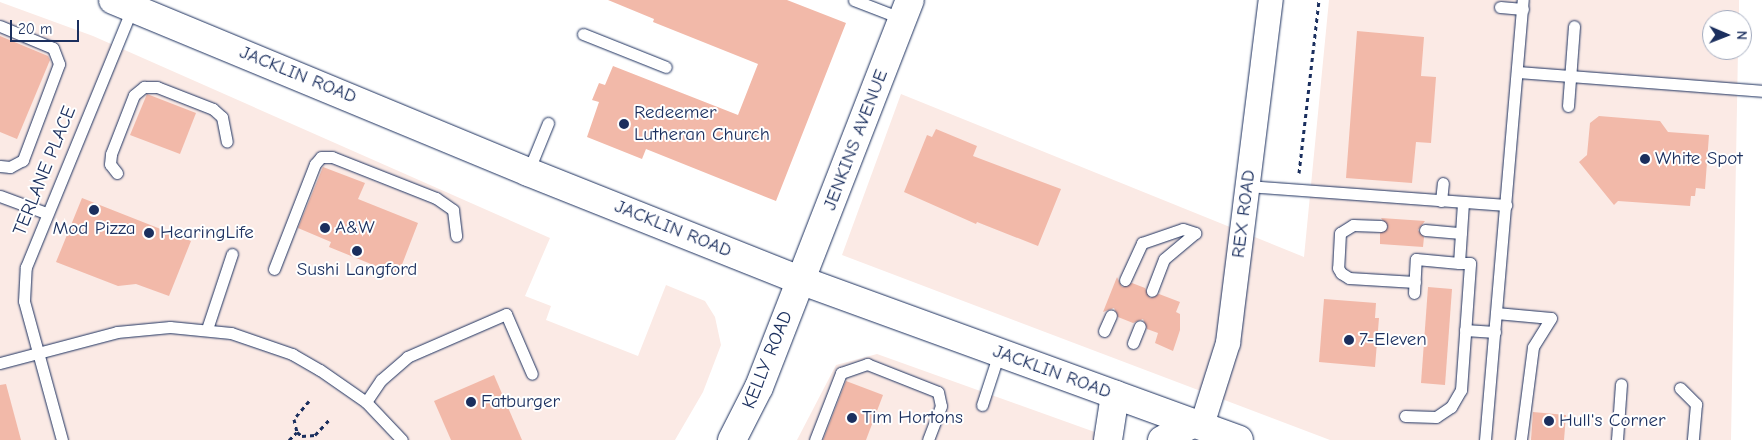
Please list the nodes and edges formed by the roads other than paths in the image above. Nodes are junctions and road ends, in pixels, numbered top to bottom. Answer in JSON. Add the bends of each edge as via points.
{"nodes":[{"id":1,"x":854,"y":0,"type":"edge"},
{"id":2,"x":1271,"y":0,"type":"edge"},
{"id":3,"x":127,"y":2,"type":"edge"},
{"id":4,"x":1523,"y":4,"type":"edge"},
{"id":5,"x":1500,"y":7,"type":"dead end"},
{"id":6,"x":906,"y":9,"type":"edge"},
{"id":7,"x":0,"y":26,"type":"edge"},
{"id":8,"x":1574,"y":26,"type":"dead end"},
{"id":9,"x":583,"y":34,"type":"dead end"},
{"id":10,"x":666,"y":67,"type":"dead end"},
{"id":11,"x":1517,"y":72,"type":"junction"},
{"id":12,"x":1570,"y":76,"type":"junction"},
{"id":13,"x":1762,"y":92,"type":"edge"},
{"id":14,"x":1568,"y":106,"type":"dead end"},
{"id":15,"x":548,"y":123,"type":"dead end"},
{"id":16,"x":227,"y":142,"type":"dead end"},
{"id":17,"x":0,"y":166,"type":"edge"},
{"id":18,"x":528,"y":172,"type":"junction"},
{"id":19,"x":117,"y":173,"type":"dead end"},
{"id":20,"x":1443,"y":183,"type":"dead end"},
{"id":21,"x":1248,"y":186,"type":"junction"},
{"id":22,"x":0,"y":196,"type":"edge"},
{"id":23,"x":1441,"y":201,"type":"junction"},
{"id":24,"x":1462,"y":202,"type":"junction"},
{"id":25,"x":1506,"y":205,"type":"junction"},
{"id":26,"x":46,"y":213,"type":"junction"},
{"id":27,"x":1381,"y":226,"type":"dead end"},
{"id":28,"x":1425,"y":230,"type":"dead end"},
{"id":29,"x":1461,"y":232,"type":"junction"},
{"id":30,"x":456,"y":236,"type":"dead end"},
{"id":31,"x":232,"y":254,"type":"dead end"},
{"id":32,"x":1459,"y":263,"type":"junction"},
{"id":33,"x":274,"y":269,"type":"dead end"},
{"id":34,"x":800,"y":280,"type":"junction"},
{"id":35,"x":1125,"y":280,"type":"dead end"},
{"id":36,"x":1152,"y":291,"type":"dead end"},
{"id":37,"x":1496,"y":313,"type":"junction"},
{"id":38,"x":1111,"y":315,"type":"dead end"},
{"id":39,"x":1140,"y":326,"type":"dead end"},
{"id":40,"x":207,"y":329,"type":"junction"},
{"id":41,"x":1465,"y":330,"type":"junction"},
{"id":42,"x":1104,"y":331,"type":"dead end"},
{"id":43,"x":1495,"y":332,"type":"junction"},
{"id":44,"x":1133,"y":343,"type":"dead end"},
{"id":45,"x":38,"y":353,"type":"junction"},
{"id":46,"x":999,"y":353,"type":"junction"},
{"id":47,"x":0,"y":363,"type":"edge"},
{"id":48,"x":532,"y":374,"type":"dead end"},
{"id":49,"x":1621,"y":384,"type":"dead end"},
{"id":50,"x":1680,"y":388,"type":"dead end"},
{"id":51,"x":1115,"y":395,"type":"junction"},
{"id":52,"x":366,"y":402,"type":"junction"},
{"id":53,"x":982,"y":405,"type":"dead end"},
{"id":54,"x":1405,"y":416,"type":"dead end"},
{"id":55,"x":1198,"y":424,"type":"junction"},
{"id":56,"x":62,"y":440,"type":"edge"},
{"id":57,"x":402,"y":440,"type":"edge"},
{"id":58,"x":732,"y":440,"type":"edge"},
{"id":59,"x":814,"y":440,"type":"edge"},
{"id":60,"x":928,"y":440,"type":"edge"},
{"id":61,"x":1108,"y":440,"type":"edge"},
{"id":62,"x":1162,"y":440,"type":"edge"},
{"id":63,"x":1239,"y":440,"type":"edge"},
{"id":64,"x":1485,"y":440,"type":"edge"},
{"id":65,"x":1521,"y":440,"type":"edge"},
{"id":66,"x":1617,"y":440,"type":"edge"},
{"id":67,"x":1694,"y":440,"type":"edge"}],
"edges":[{"from":1,"to":6,"type":"lane"},
{"from":2,"to":21,"type":"street","name":"REX ROAD"},
{"from":3,"to":18,"type":"main road","name":"JACKLIN ROAD"},
{"from":3,"to":26,"type":"lane","name":"TERLANE PLACE"},
{"from":4,"to":5,"type":"lane"},
{"from":4,"to":11,"type":"lane"},
{"from":6,"to":34,"type":"main road","name":"JENKINS AVENUE"},
{"from":7,"to":17,"type":"lane","via":[[53,48],[59,64],[23,160],[10,167]]},
{"from":8,"to":12,"type":"lane"},
{"from":9,"to":10,"type":"lane"},
{"from":11,"to":12,"type":"lane"},
{"from":11,"to":25,"type":"lane"},
{"from":12,"to":13,"type":"lane"},
{"from":12,"to":14,"type":"lane"},
{"from":15,"to":18,"type":"lane"},
{"from":16,"to":19,"type":"lane","via":[[222,117],[213,109],[157,87],[144,87],[134,95],[111,154],[110,164]]},
{"from":18,"to":34,"type":"main road","name":"JACKLIN ROAD"},
{"from":20,"to":23,"type":"lane"},
{"from":21,"to":23,"type":"lane"},
{"from":21,"to":55,"type":"street","name":"REX ROAD","via":[[1228,343]]},
{"from":22,"to":26,"type":"lane"},
{"from":23,"to":24,"type":"lane"},
{"from":24,"to":25,"type":"lane"},
{"from":24,"to":29,"type":"lane"},
{"from":25,"to":37,"type":"lane"},
{"from":26,"to":45,"type":"lane","name":"TERLANE PLACE","via":[[26,267],[23,288]]},
{"from":27,"to":32,"type":"lane","via":[[1353,225],[1340,234],[1338,268],[1341,273],[1349,278],[1414,288],[1416,259]]},
{"from":28,"to":29,"type":"lane"},
{"from":29,"to":32,"type":"lane"},
{"from":30,"to":33,"type":"lane","via":[[453,210],[436,198],[332,157],[321,157],[315,164]]},
{"from":31,"to":40,"type":"lane"},
{"from":32,"to":41,"type":"lane","via":[[1470,264]]},
{"from":34,"to":46,"type":"main road","name":"JACKLIN ROAD"},
{"from":34,"to":58,"type":"main road","name":"KELLY ROAD","via":[[759,387]]},
{"from":35,"to":36,"type":"lane","via":[[1142,243],[1183,229],[1195,234],[1164,259]]},
{"from":37,"to":43,"type":"lane"},
{"from":37,"to":65,"type":"lane","via":[[1551,318],[1533,347]]},
{"from":38,"to":42,"type":"lane"},
{"from":39,"to":44,"type":"lane"},
{"from":40,"to":45,"type":"lane","via":[[170,327],[117,332]]},
{"from":40,"to":52,"type":"lane","via":[[231,333],[292,354]]},
{"from":41,"to":43,"type":"lane"},
{"from":41,"to":54,"type":"lane","via":[[1461,390],[1451,407],[1436,417]]},
{"from":43,"to":64,"type":"lane"},
{"from":45,"to":47,"type":"lane"},
{"from":45,"to":56,"type":"lane","name":"TERLANE PLACE"},
{"from":46,"to":51,"type":"main road","name":"JACKLIN ROAD"},
{"from":46,"to":53,"type":"lane"},
{"from":48,"to":52,"type":"lane","via":[[506,314],[407,357],[381,380]]},
{"from":49,"to":66,"type":"lane"},
{"from":50,"to":67,"type":"lane","via":[[1696,404]]},
{"from":51,"to":55,"type":"main road","name":"JACKLIN ROAD"},
{"from":51,"to":61,"type":"main road"},
{"from":52,"to":57,"type":"lane"},
{"from":55,"to":62,"type":"main road"},
{"from":55,"to":63,"type":"main road","name":"JACKLIN ROAD"},
{"from":59,"to":60,"type":"lane","via":[[841,373],[868,364],[938,392],[941,406]]}]}
